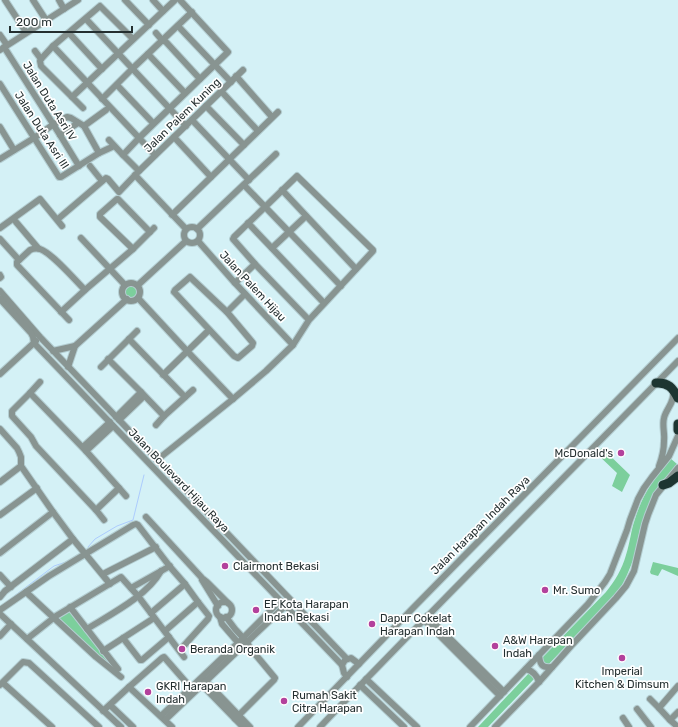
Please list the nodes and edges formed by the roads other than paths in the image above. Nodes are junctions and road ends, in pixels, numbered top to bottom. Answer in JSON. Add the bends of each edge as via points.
{"nodes":[{"id":1,"x":6,"y":0,"type":"edge"},
{"id":2,"x":33,"y":0,"type":"edge"},
{"id":3,"x":59,"y":0,"type":"edge"},
{"id":4,"x":78,"y":0,"type":"edge"},
{"id":5,"x":125,"y":0,"type":"edge"},
{"id":6,"x":154,"y":0,"type":"edge"},
{"id":7,"x":175,"y":0,"type":"edge"},
{"id":8,"x":180,"y":0,"type":"edge"},
{"id":9,"x":64,"y":9,"type":"junction"},
{"id":10,"x":163,"y":11,"type":"junction"},
{"id":11,"x":192,"y":12,"type":"junction"},
{"id":12,"x":86,"y":19,"type":"junction"},
{"id":13,"x":46,"y":20,"type":"junction"},
{"id":14,"x":149,"y":25,"type":"junction"},
{"id":15,"x":178,"y":26,"type":"junction"},
{"id":16,"x":26,"y":32,"type":"junction"},
{"id":17,"x":69,"y":33,"type":"junction"},
{"id":18,"x":156,"y":34,"type":"dead end"},
{"id":19,"x":0,"y":35,"type":"edge"},
{"id":20,"x":133,"y":39,"type":"junction"},
{"id":21,"x":163,"y":40,"type":"junction"},
{"id":22,"x":54,"y":46,"type":"junction"},
{"id":23,"x":4,"y":47,"type":"edge"},
{"id":24,"x":35,"y":52,"type":"dead end"},
{"id":25,"x":118,"y":54,"type":"junction"},
{"id":26,"x":148,"y":54,"type":"junction"},
{"id":27,"x":41,"y":59,"type":"junction"},
{"id":28,"x":215,"y":65,"type":"junction"},
{"id":29,"x":102,"y":68,"type":"junction"},
{"id":30,"x":132,"y":69,"type":"junction"},
{"id":31,"x":243,"y":70,"type":"dead end"},
{"id":32,"x":236,"y":76,"type":"junction"},
{"id":33,"x":200,"y":79,"type":"junction"},
{"id":34,"x":231,"y":82,"type":"junction"},
{"id":35,"x":87,"y":83,"type":"junction"},
{"id":36,"x":0,"y":84,"type":"edge"},
{"id":37,"x":117,"y":85,"type":"junction"},
{"id":38,"x":221,"y":91,"type":"junction"},
{"id":39,"x":185,"y":93,"type":"junction"},
{"id":40,"x":72,"y":97,"type":"junction"},
{"id":41,"x":102,"y":99,"type":"junction"},
{"id":42,"x":206,"y":106,"type":"junction"},
{"id":43,"x":83,"y":108,"type":"dead end"},
{"id":44,"x":169,"y":108,"type":"junction"},
{"id":45,"x":106,"y":110,"type":"dead end"},
{"id":46,"x":278,"y":112,"type":"dead end"},
{"id":47,"x":272,"y":118,"type":"junction"},
{"id":48,"x":192,"y":120,"type":"junction"},
{"id":49,"x":54,"y":124,"type":"junction"},
{"id":50,"x":81,"y":124,"type":"junction"},
{"id":51,"x":153,"y":124,"type":"junction"},
{"id":52,"x":186,"y":126,"type":"junction"},
{"id":53,"x":0,"y":127,"type":"edge"},
{"id":54,"x":258,"y":131,"type":"junction"},
{"id":55,"x":60,"y":135,"type":"junction"},
{"id":56,"x":174,"y":137,"type":"junction"},
{"id":57,"x":34,"y":138,"type":"junction"},
{"id":58,"x":139,"y":138,"type":"junction"},
{"id":59,"x":109,"y":140,"type":"dead end"},
{"id":60,"x":244,"y":145,"type":"junction"},
{"id":61,"x":112,"y":147,"type":"dead end"},
{"id":62,"x":14,"y":150,"type":"junction"},
{"id":63,"x":99,"y":154,"type":"junction"},
{"id":64,"x":276,"y":154,"type":"dead end"},
{"id":65,"x":123,"y":155,"type":"junction"},
{"id":66,"x":155,"y":155,"type":"junction"},
{"id":67,"x":0,"y":159,"type":"edge"},
{"id":68,"x":230,"y":159,"type":"junction"},
{"id":69,"x":79,"y":166,"type":"junction"},
{"id":70,"x":90,"y":166,"type":"dead end"},
{"id":71,"x":137,"y":173,"type":"junction"},
{"id":72,"x":211,"y":177,"type":"junction"},
{"id":73,"x":249,"y":180,"type":"junction"},
{"id":74,"x":102,"y":181,"type":"junction"},
{"id":75,"x":244,"y":185,"type":"junction"},
{"id":76,"x":282,"y":190,"type":"junction"},
{"id":77,"x":265,"y":206,"type":"junction"},
{"id":78,"x":172,"y":215,"type":"junction"},
{"id":79,"x":306,"y":216,"type":"junction"},
{"id":80,"x":58,"y":219,"type":"junction"},
{"id":81,"x":16,"y":222,"type":"dead end"},
{"id":82,"x":248,"y":223,"type":"junction"},
{"id":83,"x":62,"y":226,"type":"dead end"},
{"id":84,"x":0,"y":228,"type":"edge"},
{"id":85,"x":186,"y":229,"type":"junction"},
{"id":86,"x":198,"y":229,"type":"junction"},
{"id":87,"x":289,"y":232,"type":"junction"},
{"id":88,"x":82,"y":238,"type":"dead end"},
{"id":89,"x":0,"y":239,"type":"edge"},
{"id":90,"x":198,"y":241,"type":"junction"},
{"id":91,"x":186,"y":242,"type":"junction"},
{"id":92,"x":38,"y":248,"type":"junction"},
{"id":93,"x":272,"y":248,"type":"junction"},
{"id":94,"x":133,"y":249,"type":"junction"},
{"id":95,"x":19,"y":260,"type":"junction"},
{"id":96,"x":255,"y":264,"type":"junction"},
{"id":97,"x":111,"y":269,"type":"junction"},
{"id":98,"x":356,"y":269,"type":"junction"},
{"id":99,"x":0,"y":275,"type":"edge"},
{"id":100,"x":0,"y":278,"type":"edge"},
{"id":101,"x":235,"y":283,"type":"junction"},
{"id":102,"x":125,"y":285,"type":"junction"},
{"id":103,"x":138,"y":285,"type":"junction"},
{"id":104,"x":341,"y":286,"type":"junction"},
{"id":105,"x":85,"y":290,"type":"junction"},
{"id":106,"x":0,"y":291,"type":"edge"},
{"id":107,"x":245,"y":294,"type":"junction"},
{"id":108,"x":138,"y":298,"type":"junction"},
{"id":109,"x":0,"y":299,"type":"edge"},
{"id":110,"x":127,"y":299,"type":"junction"},
{"id":111,"x":324,"y":303,"type":"junction"},
{"id":112,"x":61,"y":312,"type":"junction"},
{"id":113,"x":227,"y":312,"type":"junction"},
{"id":114,"x":69,"y":320,"type":"dead end"},
{"id":115,"x":309,"y":320,"type":"junction"},
{"id":116,"x":209,"y":330,"type":"junction"},
{"id":117,"x":137,"y":331,"type":"dead end"},
{"id":118,"x":40,"y":337,"type":"junction"},
{"id":119,"x":678,"y":338,"type":"edge"},
{"id":120,"x":129,"y":339,"type":"junction"},
{"id":121,"x":34,"y":343,"type":"junction"},
{"id":122,"x":293,"y":345,"type":"junction"},
{"id":123,"x":75,"y":346,"type":"junction"},
{"id":124,"x":53,"y":351,"type":"junction"},
{"id":125,"x":187,"y":351,"type":"junction"},
{"id":126,"x":108,"y":360,"type":"junction"},
{"id":127,"x":678,"y":361,"type":"edge"},
{"id":128,"x":68,"y":367,"type":"junction"},
{"id":129,"x":101,"y":367,"type":"dead end"},
{"id":130,"x":0,"y":374,"type":"edge"},
{"id":131,"x":163,"y":374,"type":"junction"},
{"id":132,"x":40,"y":382,"type":"dead end"},
{"id":133,"x":656,"y":383,"type":"junction"},
{"id":134,"x":85,"y":385,"type":"junction"},
{"id":135,"x":671,"y":387,"type":"junction"},
{"id":136,"x":193,"y":390,"type":"dead end"},
{"id":137,"x":79,"y":391,"type":"junction"},
{"id":138,"x":30,"y":393,"type":"junction"},
{"id":139,"x":143,"y":394,"type":"junction"},
{"id":140,"x":185,"y":398,"type":"junction"},
{"id":141,"x":678,"y":398,"type":"edge"},
{"id":142,"x":233,"y":399,"type":"junction"},
{"id":143,"x":164,"y":416,"type":"junction"},
{"id":144,"x":117,"y":419,"type":"junction"},
{"id":145,"x":111,"y":424,"type":"junction"},
{"id":146,"x":678,"y":424,"type":"edge"},
{"id":147,"x":156,"y":425,"type":"dead end"},
{"id":148,"x":0,"y":429,"type":"edge"},
{"id":149,"x":678,"y":430,"type":"edge"},
{"id":150,"x":678,"y":436,"type":"edge"},
{"id":151,"x":84,"y":449,"type":"junction"},
{"id":152,"x":157,"y":460,"type":"junction"},
{"id":153,"x":21,"y":466,"type":"junction"},
{"id":154,"x":678,"y":468,"type":"edge"},
{"id":155,"x":658,"y":469,"type":"junction"},
{"id":156,"x":678,"y":476,"type":"edge"},
{"id":157,"x":0,"y":482,"type":"edge"},
{"id":158,"x":663,"y":485,"type":"junction"},
{"id":159,"x":37,"y":488,"type":"junction"},
{"id":160,"x":119,"y":488,"type":"junction"},
{"id":161,"x":126,"y":496,"type":"dead end"},
{"id":162,"x":192,"y":497,"type":"junction"},
{"id":163,"x":187,"y":503,"type":"junction"},
{"id":164,"x":96,"y":510,"type":"junction"},
{"id":165,"x":53,"y":512,"type":"junction"},
{"id":166,"x":0,"y":515,"type":"edge"},
{"id":167,"x":146,"y":517,"type":"dead end"},
{"id":168,"x":104,"y":520,"type":"dead end"},
{"id":169,"x":73,"y":539,"type":"junction"},
{"id":170,"x":156,"y":547,"type":"junction"},
{"id":171,"x":85,"y":552,"type":"junction"},
{"id":172,"x":0,"y":553,"type":"edge"},
{"id":173,"x":170,"y":566,"type":"junction"},
{"id":174,"x":116,"y":568,"type":"junction"},
{"id":175,"x":161,"y":571,"type":"junction"},
{"id":176,"x":103,"y":574,"type":"junction"},
{"id":177,"x":0,"y":575,"type":"edge"},
{"id":178,"x":121,"y":577,"type":"junction"},
{"id":179,"x":202,"y":578,"type":"junction"},
{"id":180,"x":110,"y":584,"type":"junction"},
{"id":181,"x":185,"y":584,"type":"junction"},
{"id":182,"x":131,"y":588,"type":"junction"},
{"id":183,"x":5,"y":590,"type":"edge"},
{"id":184,"x":26,"y":592,"type":"junction"},
{"id":185,"x":138,"y":596,"type":"junction"},
{"id":186,"x":0,"y":597,"type":"edge"},
{"id":187,"x":280,"y":600,"type":"junction"},
{"id":188,"x":198,"y":602,"type":"junction"},
{"id":189,"x":228,"y":603,"type":"junction"},
{"id":190,"x":293,"y":603,"type":"junction"},
{"id":191,"x":218,"y":606,"type":"junction"},
{"id":192,"x":70,"y":607,"type":"junction"},
{"id":193,"x":286,"y":607,"type":"junction"},
{"id":194,"x":0,"y":610,"type":"edge"},
{"id":195,"x":0,"y":614,"type":"edge"},
{"id":196,"x":153,"y":616,"type":"junction"},
{"id":197,"x":54,"y":617,"type":"junction"},
{"id":198,"x":223,"y":617,"type":"junction"},
{"id":199,"x":425,"y":618,"type":"junction"},
{"id":200,"x":87,"y":628,"type":"junction"},
{"id":201,"x":4,"y":629,"type":"edge"},
{"id":202,"x":165,"y":631,"type":"junction"},
{"id":203,"x":169,"y":637,"type":"junction"},
{"id":204,"x":123,"y":638,"type":"junction"},
{"id":205,"x":27,"y":639,"type":"junction"},
{"id":206,"x":247,"y":643,"type":"junction"},
{"id":207,"x":240,"y":645,"type":"junction"},
{"id":208,"x":180,"y":650,"type":"junction"},
{"id":209,"x":104,"y":651,"type":"junction"},
{"id":210,"x":539,"y":655,"type":"junction"},
{"id":211,"x":184,"y":656,"type":"dead end"},
{"id":212,"x":347,"y":659,"type":"junction"},
{"id":213,"x":359,"y":664,"type":"junction"},
{"id":214,"x":342,"y":665,"type":"junction"},
{"id":215,"x":552,"y":667,"type":"junction"},
{"id":216,"x":118,"y":669,"type":"dead end"},
{"id":217,"x":526,"y":669,"type":"junction"},
{"id":218,"x":121,"y":677,"type":"dead end"},
{"id":219,"x":347,"y":677,"type":"junction"},
{"id":220,"x":366,"y":679,"type":"junction"},
{"id":221,"x":202,"y":681,"type":"junction"},
{"id":222,"x":539,"y":682,"type":"junction"},
{"id":223,"x":1,"y":684,"type":"edge"},
{"id":224,"x":360,"y":685,"type":"junction"},
{"id":225,"x":678,"y":686,"type":"edge"},
{"id":226,"x":129,"y":687,"type":"junction"},
{"id":227,"x":191,"y":688,"type":"junction"},
{"id":228,"x":502,"y":694,"type":"junction"},
{"id":229,"x":650,"y":699,"type":"dead end"},
{"id":230,"x":110,"y":705,"type":"junction"},
{"id":231,"x":659,"y":708,"type":"junction"},
{"id":232,"x":637,"y":709,"type":"dead end"},
{"id":233,"x":104,"y":711,"type":"junction"},
{"id":234,"x":678,"y":712,"type":"edge"},
{"id":235,"x":237,"y":717,"type":"junction"},
{"id":236,"x":163,"y":718,"type":"junction"},
{"id":237,"x":623,"y":718,"type":"dead end"},
{"id":238,"x":670,"y":720,"type":"junction"},
{"id":239,"x":96,"y":726,"type":"edge"},
{"id":240,"x":52,"y":727,"type":"edge"},
{"id":241,"x":121,"y":727,"type":"edge"},
{"id":242,"x":133,"y":727,"type":"edge"},
{"id":243,"x":172,"y":727,"type":"edge"},
{"id":244,"x":243,"y":727,"type":"edge"},
{"id":245,"x":250,"y":727,"type":"edge"},
{"id":246,"x":298,"y":727,"type":"edge"},
{"id":247,"x":320,"y":727,"type":"edge"},
{"id":248,"x":404,"y":727,"type":"edge"},
{"id":249,"x":417,"y":727,"type":"edge"},
{"id":250,"x":470,"y":727,"type":"edge"},
{"id":251,"x":495,"y":727,"type":"edge"},
{"id":252,"x":629,"y":727,"type":"edge"},
{"id":253,"x":651,"y":727,"type":"edge"},
{"id":254,"x":678,"y":727,"type":"edge"}],
"edges":[{"from":1,"to":16,"type":"street"},
{"from":2,"to":13,"type":"street"},
{"from":3,"to":9,"type":"street"},
{"from":4,"to":9,"type":"street"},
{"from":5,"to":14,"type":"street"},
{"from":6,"to":10,"type":"street"},
{"from":7,"to":10,"type":"street"},
{"from":8,"to":11,"type":"street"},
{"from":9,"to":13,"type":"street"},
{"from":10,"to":14,"type":"street"},
{"from":11,"to":15,"type":"street"},
{"from":11,"to":28,"type":"street","via":[[228,51]]},
{"from":12,"to":17,"type":"street"},
{"from":12,"to":20,"type":"street","via":[[101,6]]},
{"from":12,"to":25,"type":"street"},
{"from":13,"to":16,"type":"street"},
{"from":14,"to":20,"type":"street"},
{"from":15,"to":21,"type":"street"},
{"from":15,"to":28,"type":"street"},
{"from":16,"to":23,"type":"street"},
{"from":17,"to":22,"type":"street"},
{"from":17,"to":29,"type":"street"},
{"from":18,"to":21,"type":"street"},
{"from":19,"to":23,"type":"street","name":"Jalan Duta Asri IV"},
{"from":20,"to":25,"type":"street"},
{"from":21,"to":26,"type":"street"},
{"from":21,"to":33,"type":"street"},
{"from":22,"to":27,"type":"street"},
{"from":22,"to":35,"type":"street"},
{"from":23,"to":49,"type":"street","name":"Jalan Duta Asri IV"},
{"from":24,"to":27,"type":"street"},
{"from":25,"to":29,"type":"street"},
{"from":25,"to":30,"type":"street"},
{"from":26,"to":30,"type":"street"},
{"from":26,"to":39,"type":"street"},
{"from":27,"to":40,"type":"street","via":[[42,66]]},
{"from":28,"to":33,"type":"street"},
{"from":28,"to":34,"type":"street"},
{"from":29,"to":35,"type":"street"},
{"from":30,"to":37,"type":"street"},
{"from":30,"to":44,"type":"street"},
{"from":31,"to":32,"type":"street","name":"Jalan Palem Kuning"},
{"from":32,"to":34,"type":"street","name":"Jalan Palem Kuning"},
{"from":32,"to":47,"type":"street"},
{"from":33,"to":39,"type":"street"},
{"from":34,"to":38,"type":"street","name":"Jalan Palem Kuning"},
{"from":35,"to":40,"type":"street"},
{"from":35,"to":41,"type":"street"},
{"from":36,"to":57,"type":"street","name":"Jalan Duta Asri III"},
{"from":37,"to":41,"type":"street"},
{"from":37,"to":51,"type":"street"},
{"from":38,"to":42,"type":"street","name":"Jalan Palem Kuning"},
{"from":38,"to":54,"type":"street"},
{"from":39,"to":44,"type":"street"},
{"from":40,"to":43,"type":"street"},
{"from":41,"to":58,"type":"street"},
{"from":42,"to":48,"type":"street","name":"Jalan Palem Kuning"},
{"from":42,"to":60,"type":"street"},
{"from":44,"to":51,"type":"street"},
{"from":44,"to":52,"type":"street"},
{"from":45,"to":50,"type":"street"},
{"from":46,"to":47,"type":"street"},
{"from":47,"to":54,"type":"street"},
{"from":48,"to":52,"type":"street","name":"Jalan Palem Kuning"},
{"from":48,"to":68,"type":"street"},
{"from":49,"to":50,"type":"street","via":[[67,117]]},
{"from":49,"to":55,"type":"street","name":"Jalan Duta Asri IV"},
{"from":49,"to":57,"type":"street"},
{"from":50,"to":55,"type":"street"},
{"from":50,"to":63,"type":"street"},
{"from":51,"to":58,"type":"street"},
{"from":52,"to":56,"type":"street","name":"Jalan Palem Kuning"},
{"from":53,"to":62,"type":"street"},
{"from":54,"to":60,"type":"street"},
{"from":55,"to":69,"type":"street","name":"Jalan Duta Asri IV"},
{"from":56,"to":66,"type":"street","name":"Jalan Palem Kuning"},
{"from":56,"to":72,"type":"street"},
{"from":57,"to":62,"type":"street"},
{"from":57,"to":69,"type":"street","name":"Jalan Duta Asri III","via":[[58,177]]},
{"from":58,"to":65,"type":"street"},
{"from":58,"to":66,"type":"street"},
{"from":59,"to":65,"type":"street"},
{"from":60,"to":68,"type":"street"},
{"from":61,"to":63,"type":"street","name":"Jalan Duta Asri III"},
{"from":62,"to":67,"type":"street"},
{"from":63,"to":69,"type":"street","name":"Jalan Duta Asri III"},
{"from":64,"to":73,"type":"street"},
{"from":65,"to":71,"type":"street"},
{"from":66,"to":71,"type":"street","name":"Jalan Palem Kuning"},
{"from":68,"to":72,"type":"street"},
{"from":68,"to":73,"type":"street"},
{"from":70,"to":74,"type":"street"},
{"from":71,"to":74,"type":"street","name":"Jalan Palem Kuning","via":[[118,192],[107,178]]},
{"from":71,"to":78,"type":"street"},
{"from":72,"to":78,"type":"street"},
{"from":73,"to":75,"type":"street"},
{"from":74,"to":80,"type":"street"},
{"from":75,"to":77,"type":"street"},
{"from":75,"to":86,"type":"street"},
{"from":76,"to":77,"type":"street"},
{"from":76,"to":79,"type":"street"},
{"from":76,"to":98,"type":"street","via":[[298,176],[373,250]]},
{"from":77,"to":82,"type":"street"},
{"from":77,"to":87,"type":"street"},
{"from":78,"to":85,"type":"street"},
{"from":79,"to":87,"type":"street"},
{"from":79,"to":98,"type":"street"},
{"from":80,"to":83,"type":"street"},
{"from":80,"to":84,"type":"street","via":[[39,199]]},
{"from":81,"to":92,"type":"street"},
{"from":82,"to":93,"type":"street"},
{"from":82,"to":96,"type":"street","via":[[233,239]]},
{"from":85,"to":86,"type":"street"},
{"from":85,"to":91,"type":"street","via":[[183,237]]},
{"from":86,"to":90,"type":"street"},
{"from":87,"to":93,"type":"street"},
{"from":87,"to":104,"type":"street"},
{"from":88,"to":97,"type":"street"},
{"from":89,"to":95,"type":"street"},
{"from":90,"to":91,"type":"street","via":[[192,244]]},
{"from":90,"to":101,"type":"street","name":"Jalan Palem Hijau"},
{"from":91,"to":103,"type":"street"},
{"from":92,"to":95,"type":"street","via":[[33,248]]},
{"from":92,"to":105,"type":"street","via":[[54,259]]},
{"from":93,"to":111,"type":"street"},
{"from":94,"to":94,"type":"street","via":[[100,217],[100,214],[117,198],[152,230]]},
{"from":94,"to":97,"type":"street"},
{"from":95,"to":112,"type":"street","via":[[17,265]]},
{"from":96,"to":101,"type":"street"},
{"from":96,"to":115,"type":"street"},
{"from":97,"to":102,"type":"street"},
{"from":97,"to":105,"type":"street"},
{"from":98,"to":104,"type":"street"},
{"from":99,"to":100,"type":"street"},
{"from":101,"to":107,"type":"street","name":"Jalan Palem Hijau"},
{"from":102,"to":103,"type":"street","via":[[132,282]]},
{"from":102,"to":110,"type":"street","via":[[123,294]]},
{"from":103,"to":108,"type":"street"},
{"from":104,"to":111,"type":"street"},
{"from":105,"to":112,"type":"street"},
{"from":106,"to":118,"type":"street","name":"Jalan Boulevard Hijau Raya"},
{"from":107,"to":113,"type":"street"},
{"from":107,"to":122,"type":"street","name":"Jalan Palem Hijau"},
{"from":108,"to":110,"type":"street"},
{"from":108,"to":125,"type":"street"},
{"from":109,"to":121,"type":"street","name":"Jalan Boulevard Hijau Raya","via":[[31,333]]},
{"from":110,"to":123,"type":"street"},
{"from":111,"to":115,"type":"street"},
{"from":112,"to":114,"type":"street"},
{"from":113,"to":116,"type":"street","via":[[253,343],[252,346],[236,358]]},
{"from":113,"to":116,"type":"street","via":[[191,277],[175,290],[174,292]]},
{"from":115,"to":122,"type":"street"},
{"from":116,"to":125,"type":"street"},
{"from":117,"to":120,"type":"street"},
{"from":118,"to":121,"type":"street"},
{"from":118,"to":124,"type":"street","name":"Jalan Boulevard Hijau Raya"},
{"from":119,"to":213,"type":"street","name":"Jalan Harapan Indah Raya"},
{"from":120,"to":126,"type":"street"},
{"from":120,"to":131,"type":"street"},
{"from":121,"to":130,"type":"street"},
{"from":121,"to":137,"type":"street","name":"Jalan Boulevard Hijau Raya"},
{"from":122,"to":142,"type":"street"},
{"from":123,"to":124,"type":"street"},
{"from":123,"to":128,"type":"street"},
{"from":124,"to":128,"type":"street","name":"Jalan Boulevard Hijau Raya"},
{"from":125,"to":131,"type":"street"},
{"from":125,"to":142,"type":"street"},
{"from":126,"to":129,"type":"street"},
{"from":126,"to":139,"type":"street"},
{"from":127,"to":133,"type":"street"},
{"from":128,"to":134,"type":"street","name":"Jalan Boulevard Hijau Raya"},
{"from":131,"to":140,"type":"street"},
{"from":132,"to":138,"type":"street"},
{"from":133,"to":135,"type":"highway"},
{"from":133,"to":199,"type":"street"},
{"from":134,"to":137,"type":"street"},
{"from":134,"to":144,"type":"street","name":"Jalan Boulevard Hijau Raya"},
{"from":135,"to":141,"type":"highway"},
{"from":135,"to":155,"type":"street","via":[[674,396],[664,419],[663,451]]},
{"from":136,"to":140,"type":"street"},
{"from":137,"to":145,"type":"street","name":"Jalan Boulevard Hijau Raya"},
{"from":138,"to":151,"type":"street"},
{"from":138,"to":164,"type":"street","via":[[12,411],[12,416],[36,446]]},
{"from":139,"to":143,"type":"street"},
{"from":139,"to":144,"type":"street"},
{"from":140,"to":143,"type":"street"},
{"from":142,"to":152,"type":"street"},
{"from":143,"to":147,"type":"street"},
{"from":144,"to":152,"type":"street","name":"Jalan Boulevard Hijau Raya"},
{"from":145,"to":151,"type":"street"},
{"from":145,"to":163,"type":"street","name":"Jalan Boulevard Hijau Raya"},
{"from":146,"to":149,"type":"highway"},
{"from":148,"to":153,"type":"street","via":[[19,452]]},
{"from":150,"to":155,"type":"street","via":[[669,456]]},
{"from":151,"to":160,"type":"street"},
{"from":152,"to":162,"type":"street","name":"Jalan Boulevard Hijau Raya"},
{"from":153,"to":157,"type":"street"},
{"from":153,"to":159,"type":"street"},
{"from":154,"to":158,"type":"street"},
{"from":155,"to":210,"type":"street","via":[[638,499],[614,565],[605,582],[588,604]]},
{"from":156,"to":158,"type":"highway"},
{"from":158,"to":215,"type":"street","via":[[648,515],[634,571],[626,586]]},
{"from":159,"to":165,"type":"street"},
{"from":159,"to":166,"type":"street"},
{"from":160,"to":161,"type":"street"},
{"from":160,"to":164,"type":"street"},
{"from":162,"to":163,"type":"street"},
{"from":162,"to":190,"type":"street","name":"Jalan Boulevard Hijau Raya"},
{"from":163,"to":187,"type":"street","name":"Jalan Boulevard Hijau Raya"},
{"from":164,"to":168,"type":"street"},
{"from":165,"to":169,"type":"street"},
{"from":165,"to":172,"type":"street"},
{"from":167,"to":179,"type":"street"},
{"from":169,"to":171,"type":"street"},
{"from":169,"to":183,"type":"street"},
{"from":170,"to":171,"type":"street","via":[[136,524]]},
{"from":170,"to":173,"type":"street"},
{"from":170,"to":174,"type":"street"},
{"from":171,"to":176,"type":"street"},
{"from":171,"to":184,"type":"street"},
{"from":173,"to":175,"type":"street"},
{"from":173,"to":181,"type":"street"},
{"from":174,"to":176,"type":"street"},
{"from":174,"to":178,"type":"street"},
{"from":175,"to":182,"type":"street"},
{"from":175,"to":185,"type":"street"},
{"from":176,"to":180,"type":"street"},
{"from":177,"to":183,"type":"street"},
{"from":178,"to":180,"type":"street"},
{"from":178,"to":182,"type":"street"},
{"from":179,"to":189,"type":"street"},
{"from":179,"to":191,"type":"street"},
{"from":180,"to":192,"type":"street"},
{"from":181,"to":188,"type":"street"},
{"from":181,"to":196,"type":"street"},
{"from":182,"to":185,"type":"street"},
{"from":183,"to":186,"type":"street"},
{"from":184,"to":194,"type":"street"},
{"from":184,"to":197,"type":"street"},
{"from":185,"to":196,"type":"street"},
{"from":185,"to":200,"type":"street"},
{"from":187,"to":193,"type":"street","name":"Jalan Boulevard Hijau Raya"},
{"from":187,"to":206,"type":"street"},
{"from":188,"to":202,"type":"street"},
{"from":188,"to":208,"type":"street","via":[[209,618]]},
{"from":189,"to":191,"type":"street"},
{"from":189,"to":198,"type":"street","via":[[231,613]]},
{"from":190,"to":193,"type":"street"},
{"from":190,"to":212,"type":"street","name":"Jalan Boulevard Hijau Raya"},
{"from":191,"to":198,"type":"street","via":[[217,612]]},
{"from":192,"to":197,"type":"street"},
{"from":192,"to":200,"type":"street"},
{"from":193,"to":206,"type":"street"},
{"from":193,"to":214,"type":"street","name":"Jalan Boulevard Hijau Raya"},
{"from":195,"to":201,"type":"street"},
{"from":196,"to":202,"type":"street"},
{"from":196,"to":204,"type":"street"},
{"from":197,"to":205,"type":"street"},
{"from":197,"to":218,"type":"street"},
{"from":198,"to":206,"type":"street"},
{"from":198,"to":207,"type":"street","via":[[222,624]]},
{"from":199,"to":220,"type":"street"},
{"from":199,"to":228,"type":"street"},
{"from":200,"to":209,"type":"street"},
{"from":201,"to":205,"type":"street"},
{"from":202,"to":203,"type":"street"},
{"from":203,"to":204,"type":"street","via":[[142,660]]},
{"from":203,"to":208,"type":"street"},
{"from":204,"to":209,"type":"street"},
{"from":205,"to":233,"type":"street"},
{"from":206,"to":207,"type":"street"},
{"from":206,"to":207,"type":"street"},
{"from":206,"to":235,"type":"street","via":[[275,680]]},
{"from":207,"to":221,"type":"street"},
{"from":208,"to":211,"type":"street"},
{"from":209,"to":216,"type":"street"},
{"from":210,"to":215,"type":"street","via":[[541,665],[546,668]]},
{"from":210,"to":217,"type":"street"},
{"from":212,"to":213,"type":"street","via":[[351,658]]},
{"from":212,"to":214,"type":"street"},
{"from":213,"to":219,"type":"street","name":"Jalan Harapan Indah Raya"},
{"from":214,"to":219,"type":"street"},
{"from":215,"to":222,"type":"street"},
{"from":217,"to":222,"type":"street","via":[[535,673]]},
{"from":217,"to":228,"type":"street"},
{"from":219,"to":246,"type":"street","name":"Jalan Harapan Indah Raya"},
{"from":220,"to":224,"type":"street"},
{"from":220,"to":249,"type":"street"},
{"from":221,"to":227,"type":"street"},
{"from":221,"to":235,"type":"street"},
{"from":221,"to":236,"type":"street"},
{"from":222,"to":251,"type":"street"},
{"from":223,"to":239,"type":"street","via":[[23,662],[29,662]]},
{"from":223,"to":240,"type":"street"},
{"from":224,"to":247,"type":"street"},
{"from":224,"to":248,"type":"street"},
{"from":225,"to":231,"type":"street"},
{"from":226,"to":227,"type":"street","via":[[164,657]]},
{"from":226,"to":230,"type":"street"},
{"from":226,"to":236,"type":"street"},
{"from":227,"to":236,"type":"street"},
{"from":228,"to":250,"type":"street"},
{"from":229,"to":231,"type":"street"},
{"from":230,"to":233,"type":"street"},
{"from":230,"to":242,"type":"street"},
{"from":231,"to":238,"type":"street"},
{"from":232,"to":253,"type":"street"},
{"from":233,"to":241,"type":"street"},
{"from":234,"to":238,"type":"street"},
{"from":235,"to":244,"type":"street"},
{"from":235,"to":245,"type":"street"},
{"from":236,"to":243,"type":"street"},
{"from":237,"to":252,"type":"street"},
{"from":238,"to":254,"type":"street"}]}
